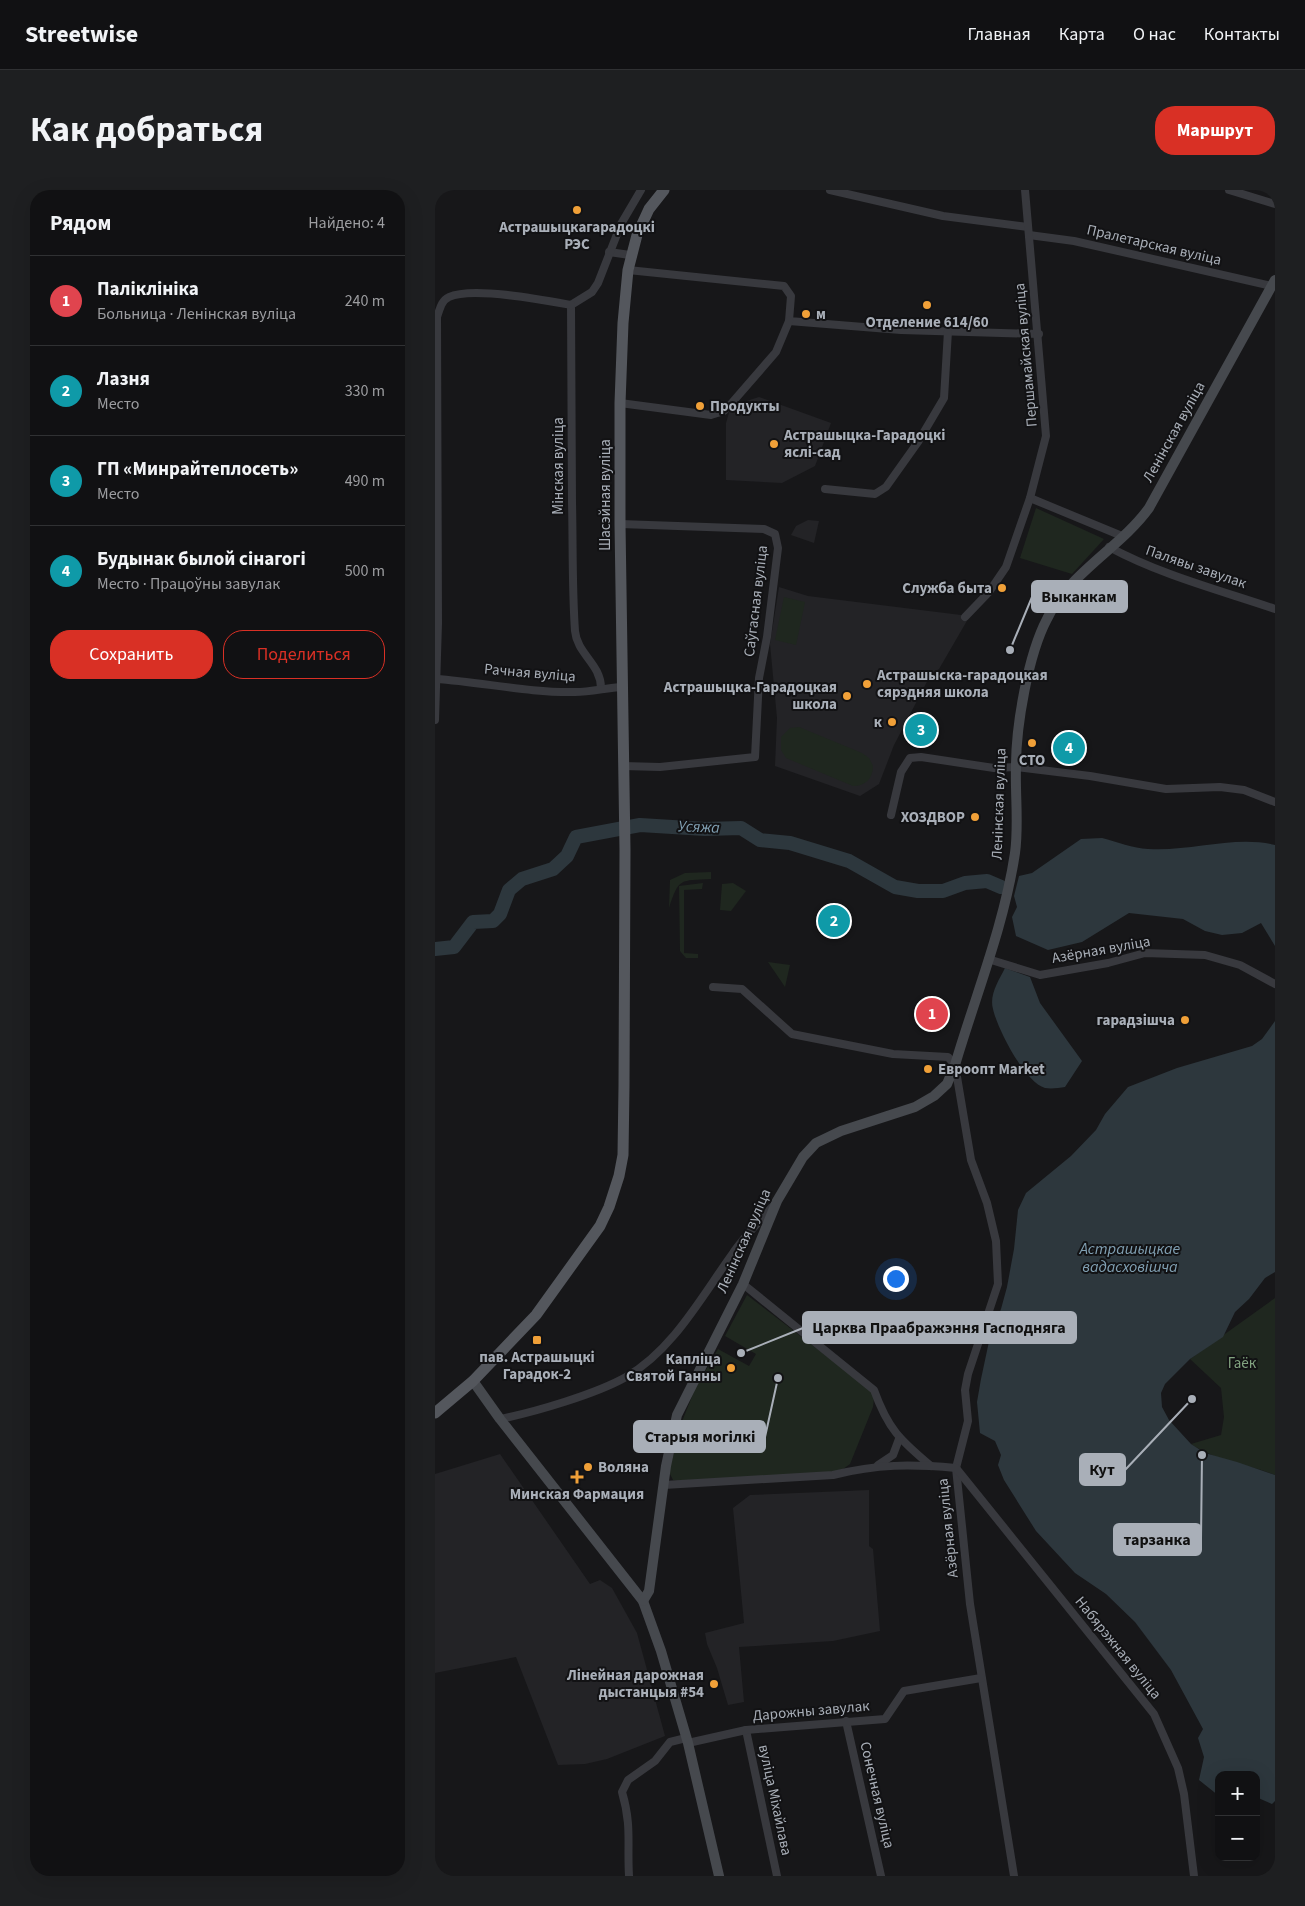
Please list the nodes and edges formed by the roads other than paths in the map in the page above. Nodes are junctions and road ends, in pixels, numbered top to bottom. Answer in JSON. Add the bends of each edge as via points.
{"nodes":[{"id":1,"x":641,"y":190,"type":"edge"},
{"id":2,"x":664,"y":190,"type":"edge"},
{"id":3,"x":830,"y":190,"type":"edge"},
{"id":4,"x":1025,"y":190,"type":"edge"},
{"id":5,"x":1229,"y":190,"type":"edge"},
{"id":6,"x":1275,"y":204,"type":"edge"},
{"id":7,"x":1029,"y":231,"type":"junction"},
{"id":8,"x":609,"y":252,"type":"junction"},
{"id":9,"x":631,"y":255,"type":"junction"},
{"id":10,"x":628,"y":270,"type":"junction"},
{"id":11,"x":1274,"y":282,"type":"edge"},
{"id":12,"x":571,"y":305,"type":"junction"},
{"id":13,"x":436,"y":317,"type":"edge"},
{"id":14,"x":789,"y":321,"type":"junction"},
{"id":15,"x":948,"y":332,"type":"junction"},
{"id":16,"x":1039,"y":334,"type":"junction"},
{"id":17,"x":620,"y":403,"type":"junction"},
{"id":18,"x":825,"y":489,"type":"dead end"},
{"id":19,"x":1030,"y":498,"type":"junction"},
{"id":20,"x":620,"y":524,"type":"junction"},
{"id":21,"x":1122,"y":536,"type":"junction"},
{"id":22,"x":1109,"y":547,"type":"junction"},
{"id":23,"x":1275,"y":609,"type":"edge"},
{"id":24,"x":965,"y":617,"type":"dead end"},
{"id":25,"x":436,"y":622,"type":"edge"},
{"id":26,"x":436,"y":679,"type":"junction"},
{"id":27,"x":622,"y":687,"type":"junction"},
{"id":28,"x":601,"y":688,"type":"junction"},
{"id":29,"x":435,"y":720,"type":"edge"},
{"id":30,"x":623,"y":766,"type":"junction"},
{"id":31,"x":1015,"y":767,"type":"junction"},
{"id":32,"x":1275,"y":802,"type":"edge"},
{"id":33,"x":891,"y":815,"type":"dead end"},
{"id":34,"x":988,"y":959,"type":"junction"},
{"id":35,"x":1275,"y":984,"type":"edge"},
{"id":36,"x":713,"y":986,"type":"dead end"},
{"id":37,"x":955,"y":1065,"type":"junction"},
{"id":38,"x":777,"y":1201,"type":"junction"},
{"id":39,"x":743,"y":1284,"type":"junction"},
{"id":40,"x":473,"y":1381,"type":"junction"},
{"id":41,"x":435,"y":1413,"type":"edge"},
{"id":42,"x":500,"y":1419,"type":"junction"},
{"id":43,"x":899,"y":1439,"type":"junction"},
{"id":44,"x":877,"y":1466,"type":"junction"},
{"id":45,"x":931,"y":1466,"type":"junction"},
{"id":46,"x":956,"y":1468,"type":"junction"},
{"id":47,"x":663,"y":1485,"type":"junction"},
{"id":48,"x":643,"y":1602,"type":"junction"},
{"id":49,"x":981,"y":1678,"type":"junction"},
{"id":50,"x":846,"y":1721,"type":"junction"},
{"id":51,"x":746,"y":1730,"type":"junction"},
{"id":52,"x":687,"y":1740,"type":"junction"},
{"id":53,"x":629,"y":1876,"type":"edge"},
{"id":54,"x":719,"y":1876,"type":"edge"},
{"id":55,"x":777,"y":1876,"type":"edge"},
{"id":56,"x":881,"y":1876,"type":"edge"},
{"id":57,"x":1014,"y":1876,"type":"edge"},
{"id":58,"x":1194,"y":1876,"type":"edge"}],
"edges":[{"from":1,"to":8,"type":"street"},
{"from":2,"to":9,"type":"main road","name":"Шасэйная вуліца","via":[[649,209]]},
{"from":3,"to":7,"type":"street","name":"Пралетарская вуліца","via":[[943,216]]},
{"from":4,"to":7,"type":"street","name":"Першамайская вуліца"},
{"from":5,"to":6,"type":"street"},
{"from":7,"to":11,"type":"street","name":"Пралетарская вуліца"},
{"from":7,"to":16,"type":"street","name":"Першамайская вуліца"},
{"from":8,"to":9,"type":"street"},
{"from":8,"to":12,"type":"street","via":[[592,292]]},
{"from":9,"to":10,"type":"main road","name":"Шасэйная вуліца"},
{"from":10,"to":14,"type":"street","via":[[784,286],[791,296]]},
{"from":10,"to":17,"type":"main road","name":"Шасэйная вуліца"},
{"from":11,"to":21,"type":"street","name":"Ленінская вуліца","via":[[1149,508]]},
{"from":12,"to":13,"type":"street","via":[[506,294],[466,295],[449,297]]},
{"from":12,"to":28,"type":"street","name":"Мінская вуліца","via":[[576,637],[597,668]]},
{"from":13,"to":25,"type":"street"},
{"from":14,"to":15,"type":"street"},
{"from":14,"to":17,"type":"street","via":[[776,352],[724,411],[711,415]]},
{"from":15,"to":16,"type":"street"},
{"from":15,"to":18,"type":"street","via":[[944,398],[886,488],[875,494]]},
{"from":16,"to":19,"type":"street","name":"Першамайская вуліца","via":[[1046,436]]},
{"from":17,"to":20,"type":"main road","name":"Шасэйная вуліца"},
{"from":19,"to":21,"type":"street"},
{"from":19,"to":24,"type":"street","name":"Першамайская вуліца","via":[[1006,568]]},
{"from":20,"to":27,"type":"main road","name":"Шасэйная вуліца"},
{"from":20,"to":30,"type":"street","name":"Саўгасная вуліца","via":[[764,529],[775,534],[778,548],[759,678],[755,756],[660,767]]},
{"from":21,"to":22,"type":"street","name":"Ленінская вуліца"},
{"from":22,"to":23,"type":"street","name":"Палявы завулак","via":[[1169,574]]},
{"from":22,"to":31,"type":"street","name":"Ленінская вуліца","via":[[1059,599],[1047,617],[1017,742]]},
{"from":25,"to":26,"type":"street"},
{"from":26,"to":28,"type":"street","name":"Рачная вуліца","via":[[550,691],[577,692]]},
{"from":26,"to":29,"type":"street"},
{"from":27,"to":28,"type":"street","name":"Рачная вуліца"},
{"from":27,"to":30,"type":"main road","name":"Шасэйная вуліца"},
{"from":30,"to":40,"type":"main road","name":"Шасэйная вуліца","via":[[624,1129],[619,1176],[609,1207],[585,1248],[524,1329]]},
{"from":31,"to":32,"type":"street","via":[[1166,788],[1244,790]]},
{"from":31,"to":33,"type":"street","via":[[994,768],[910,758],[901,772]]},
{"from":31,"to":34,"type":"street","name":"Ленінская вуліца","via":[[1015,844],[1008,893]]},
{"from":34,"to":35,"type":"street","name":"Азёрная вуліца","via":[[1040,975],[1108,964],[1145,953],[1205,955],[1240,965]]},
{"from":34,"to":37,"type":"street","name":"Ленінская вуліца"},
{"from":36,"to":37,"type":"street","via":[[741,989],[792,1034],[893,1054],[948,1057]]},
{"from":37,"to":38,"type":"street","name":"Ленінская вуліца","via":[[947,1084],[915,1107],[841,1131],[816,1143],[803,1157]]},
{"from":37,"to":46,"type":"street","name":"Азёрная вуліца","via":[[971,1160],[997,1242],[998,1284],[968,1374],[965,1390],[968,1421]]},
{"from":38,"to":39,"type":"street","name":"Ленінская вуліца"},
{"from":38,"to":42,"type":"street","via":[[734,1251],[676,1333],[648,1360],[627,1376],[590,1393]]},
{"from":39,"to":43,"type":"street","via":[[874,1390],[877,1404]]},
{"from":39,"to":47,"type":"street","name":"Ленінская вуліца","via":[[677,1415]]},
{"from":40,"to":41,"type":"main road","name":"Шасэйная вуліца"},
{"from":40,"to":42,"type":"street"},
{"from":42,"to":48,"type":"street"},
{"from":43,"to":44,"type":"street","via":[[893,1455]]},
{"from":43,"to":45,"type":"street"},
{"from":44,"to":45,"type":"street"},
{"from":44,"to":47,"type":"street","via":[[833,1476]]},
{"from":45,"to":46,"type":"street"},
{"from":46,"to":49,"type":"street","name":"Азёрная вуліца"},
{"from":46,"to":58,"type":"street","name":"Набярэжная вуліца","via":[[1154,1714],[1178,1768]]},
{"from":47,"to":48,"type":"street","name":"Ленінская вуліца","via":[[649,1591]]},
{"from":48,"to":52,"type":"street"},
{"from":49,"to":50,"type":"street","name":"Дарожны завулак","via":[[904,1691],[885,1719]]},
{"from":49,"to":57,"type":"street","name":"Азёрная вуліца"},
{"from":50,"to":51,"type":"street","name":"Дарожны завулак"},
{"from":50,"to":56,"type":"street","name":"Сонечная вуліца"},
{"from":51,"to":52,"type":"street","name":"Дарожны завулак"},
{"from":51,"to":55,"type":"street","name":"вуліца Міхайлава"},
{"from":52,"to":53,"type":"street","name":"Дарожны завулак","via":[[669,1742],[655,1761],[628,1780],[622,1792],[628,1812]]},
{"from":52,"to":54,"type":"street"}]}
